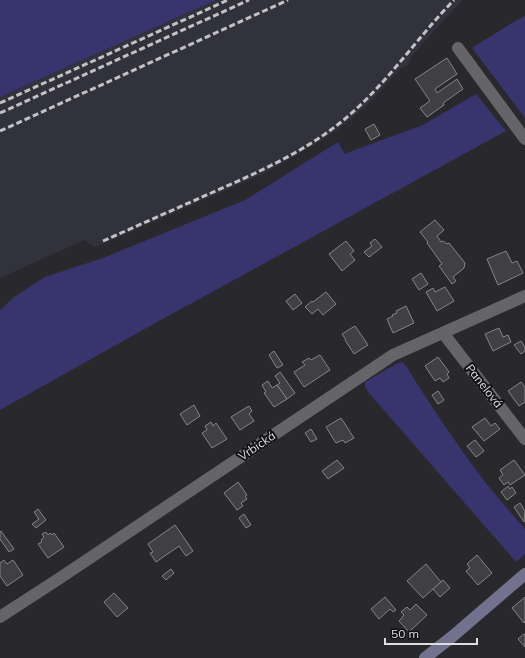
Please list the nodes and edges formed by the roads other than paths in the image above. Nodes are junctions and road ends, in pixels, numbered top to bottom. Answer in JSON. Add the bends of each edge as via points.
{"nodes":[{"id":1,"x":458,"y":48,"type":"dead end"},
{"id":2,"x":524,"y":136,"type":"edge"},
{"id":3,"x":525,"y":296,"type":"edge"},
{"id":4,"x":443,"y":333,"type":"junction"},
{"id":5,"x":525,"y":439,"type":"edge"},
{"id":6,"x":525,"y":574,"type":"edge"},
{"id":7,"x":0,"y":617,"type":"edge"},
{"id":8,"x":425,"y":658,"type":"edge"}],
"edges":[{"from":1,"to":2,"type":"street"},
{"from":3,"to":4,"type":"street","name":"Vrbická"},
{"from":4,"to":5,"type":"street","name":"Panelová"},
{"from":4,"to":7,"type":"street","name":"Vrbická","via":[[393,355]]},
{"from":6,"to":8,"type":"main road"}]}
